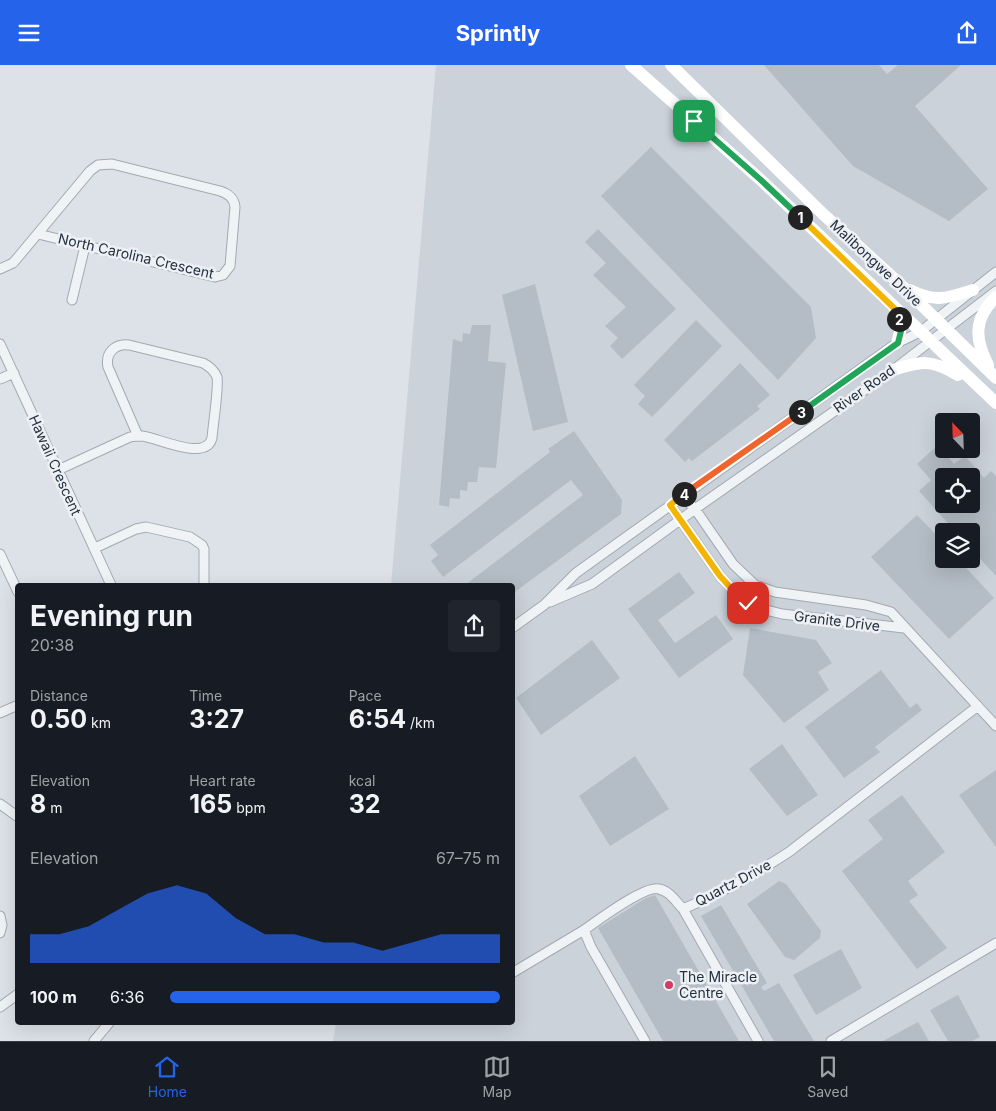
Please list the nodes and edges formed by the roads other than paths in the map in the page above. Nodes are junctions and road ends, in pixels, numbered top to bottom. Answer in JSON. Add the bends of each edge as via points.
{"nodes":[{"id":1,"x":631,"y":65,"type":"edge"},
{"id":2,"x":671,"y":65,"type":"edge"},
{"id":3,"x":38,"y":234,"type":"junction"},
{"id":4,"x":85,"y":246,"type":"junction"},
{"id":5,"x":0,"y":269,"type":"edge"},
{"id":6,"x":996,"y":272,"type":"edge"},
{"id":7,"x":901,"y":285,"type":"junction"},
{"id":8,"x":974,"y":290,"type":"junction"},
{"id":9,"x":996,"y":291,"type":"edge"},
{"id":10,"x":996,"y":297,"type":"edge"},
{"id":11,"x":72,"y":300,"type":"dead end"},
{"id":12,"x":895,"y":309,"type":"junction"},
{"id":13,"x":936,"y":319,"type":"junction"},
{"id":14,"x":946,"y":328,"type":"junction"},
{"id":15,"x":920,"y":332,"type":"junction"},
{"id":16,"x":929,"y":341,"type":"junction"},
{"id":17,"x":898,"y":343,"type":"junction"},
{"id":18,"x":0,"y":344,"type":"edge"},
{"id":19,"x":893,"y":370,"type":"junction"},
{"id":20,"x":14,"y":373,"type":"junction"},
{"id":21,"x":994,"y":376,"type":"edge"},
{"id":22,"x":0,"y":379,"type":"edge"},
{"id":23,"x":981,"y":389,"type":"junction"},
{"id":24,"x":996,"y":403,"type":"edge"},
{"id":25,"x":138,"y":436,"type":"junction"},
{"id":26,"x":58,"y":470,"type":"junction"},
{"id":27,"x":682,"y":496,"type":"junction"},
{"id":28,"x":670,"y":505,"type":"junction"},
{"id":29,"x":694,"y":509,"type":"junction"},
{"id":30,"x":681,"y":520,"type":"junction"},
{"id":31,"x":95,"y":548,"type":"junction"},
{"id":32,"x":0,"y":554,"type":"edge"},
{"id":33,"x":110,"y":583,"type":"edge"},
{"id":34,"x":204,"y":583,"type":"edge"},
{"id":35,"x":15,"y":586,"type":"edge"},
{"id":36,"x":544,"y":605,"type":"junction"},
{"id":37,"x":515,"y":626,"type":"edge"},
{"id":38,"x":904,"y":629,"type":"junction"},
{"id":39,"x":15,"y":706,"type":"edge"},
{"id":40,"x":978,"y":706,"type":"junction"},
{"id":41,"x":0,"y":713,"type":"edge"},
{"id":42,"x":996,"y":726,"type":"edge"},
{"id":43,"x":0,"y":804,"type":"edge"},
{"id":44,"x":15,"y":815,"type":"edge"},
{"id":45,"x":683,"y":909,"type":"junction"},
{"id":46,"x":0,"y":916,"type":"edge"},
{"id":47,"x":584,"y":930,"type":"junction"},
{"id":48,"x":0,"y":933,"type":"edge"},
{"id":49,"x":996,"y":943,"type":"edge"},
{"id":50,"x":515,"y":971,"type":"edge"},
{"id":51,"x":15,"y":996,"type":"edge"},
{"id":52,"x":0,"y":1007,"type":"edge"},
{"id":53,"x":107,"y":1025,"type":"edge"},
{"id":54,"x":94,"y":1041,"type":"edge"},
{"id":55,"x":645,"y":1041,"type":"edge"},
{"id":56,"x":758,"y":1041,"type":"edge"},
{"id":57,"x":831,"y":1041,"type":"edge"}],
"edges":[{"from":1,"to":12,"type":"main road","name":"Malibongwe Drive","via":[[762,181]]},
{"from":2,"to":7,"type":"main road","name":"Malibongwe Drive","via":[[823,214]]},
{"from":3,"to":4,"type":"street","name":"North Carolina Crescent"},
{"from":3,"to":4,"type":"street","name":"North Carolina Crescent","via":[[98,165],[112,165],[220,191],[234,202],[230,266],[224,275],[210,276]]},
{"from":3,"to":5,"type":"street","name":"North Carolina Crescent","via":[[15,261]]},
{"from":4,"to":11,"type":"street"},
{"from":6,"to":8,"type":"street","name":"River Road"},
{"from":7,"to":8,"type":"main road","via":[[924,297],[935,298]]},
{"from":7,"to":13,"type":"main road","name":"Malibongwe Drive"},
{"from":8,"to":13,"type":"street","name":"River Road"},
{"from":9,"to":14,"type":"street","name":"River Road"},
{"from":10,"to":21,"type":"main road","via":[[981,317],[978,338]]},
{"from":12,"to":15,"type":"main road","name":"Malibongwe Drive"},
{"from":12,"to":17,"type":"main road","via":[[901,331]]},
{"from":13,"to":14,"type":"main road","name":"Malibongwe Drive"},
{"from":13,"to":15,"type":"street","name":"River Road"},
{"from":14,"to":16,"type":"street","name":"River Road"},
{"from":14,"to":21,"type":"main road","name":"Malibongwe Drive"},
{"from":15,"to":16,"type":"main road","name":"Malibongwe Drive"},
{"from":15,"to":17,"type":"street","name":"River Road"},
{"from":16,"to":19,"type":"street","name":"River Road"},
{"from":16,"to":23,"type":"main road","name":"Malibongwe Drive"},
{"from":17,"to":27,"type":"street","name":"River Road"},
{"from":18,"to":20,"type":"street","name":"Hawaii Crescent"},
{"from":19,"to":23,"type":"main road","via":[[934,363]]},
{"from":19,"to":29,"type":"street","name":"River Road"},
{"from":20,"to":22,"type":"street"},
{"from":20,"to":26,"type":"street","name":"Hawaii Crescent"},
{"from":23,"to":24,"type":"main road","name":"Malibongwe Drive"},
{"from":25,"to":25,"type":"street","via":[[194,449],[209,445],[217,381],[210,367],[129,345],[113,348],[108,367]]},
{"from":25,"to":26,"type":"street"},
{"from":26,"to":31,"type":"street","name":"Hawaii Crescent"},
{"from":27,"to":28,"type":"street","name":"River Road"},
{"from":27,"to":29,"type":"street","name":"Granite Drive"},
{"from":28,"to":30,"type":"street","name":"Granite Drive"},
{"from":28,"to":36,"type":"street","name":"River Road","via":[[576,573]]},
{"from":29,"to":30,"type":"street","name":"River Road"},
{"from":29,"to":38,"type":"street","name":"Granite Drive","via":[[733,564],[754,585],[775,592],[873,606],[891,613]]},
{"from":30,"to":36,"type":"street","name":"River Road","via":[[592,585]]},
{"from":30,"to":38,"type":"street","name":"Granite Drive","via":[[731,588],[758,608],[782,614]]},
{"from":31,"to":33,"type":"street","name":"Hawaii Crescent"},
{"from":31,"to":34,"type":"street","via":[[146,527],[190,537],[204,549]]},
{"from":32,"to":35,"type":"street"},
{"from":36,"to":37,"type":"street"},
{"from":38,"to":40,"type":"street","name":"Granite Drive"},
{"from":39,"to":41,"type":"street"},
{"from":40,"to":42,"type":"street","name":"Granite Drive"},
{"from":40,"to":45,"type":"street","name":"Quartz Drive","via":[[789,852],[760,871]]},
{"from":43,"to":44,"type":"street"},
{"from":45,"to":47,"type":"street","name":"Quartz Drive","via":[[668,893],[658,888],[645,890]]},
{"from":45,"to":56,"type":"street"},
{"from":46,"to":48,"type":"street"},
{"from":47,"to":50,"type":"street","name":"Quartz Drive"},
{"from":47,"to":55,"type":"street"},
{"from":49,"to":57,"type":"street"},
{"from":51,"to":52,"type":"street"},
{"from":53,"to":54,"type":"street"}]}
